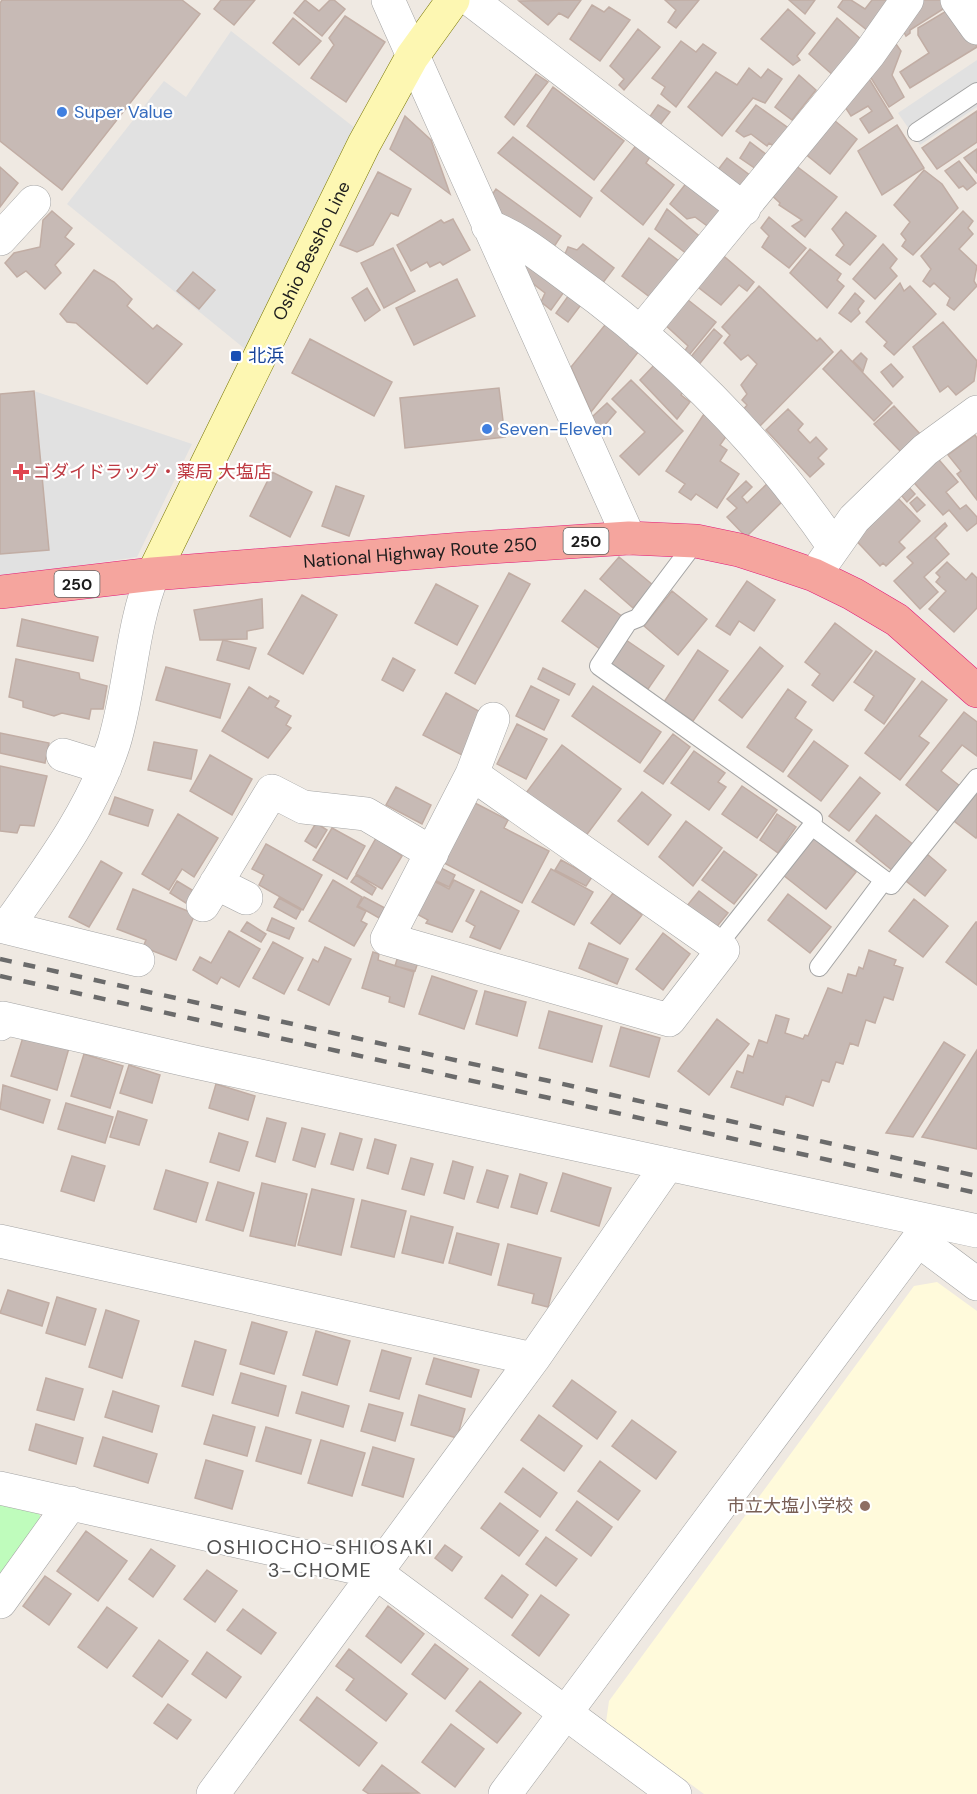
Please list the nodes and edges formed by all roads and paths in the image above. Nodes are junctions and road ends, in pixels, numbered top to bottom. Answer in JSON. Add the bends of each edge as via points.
{"nodes":[{"id":1,"x":388,"y":0,"type":"edge"},
{"id":2,"x":453,"y":0,"type":"edge"},
{"id":3,"x":471,"y":0,"type":"edge"},
{"id":4,"x":907,"y":0,"type":"edge"},
{"id":5,"x":957,"y":0,"type":"edge"},
{"id":6,"x":977,"y":28,"type":"edge"},
{"id":7,"x":412,"y":57,"type":"junction"},
{"id":8,"x":977,"y":92,"type":"edge"},
{"id":9,"x":917,"y":132,"type":"dead end"},
{"id":10,"x":34,"y":202,"type":"dead end"},
{"id":11,"x":744,"y":209,"type":"junction"},
{"id":12,"x":488,"y":226,"type":"junction"},
{"id":13,"x":1,"y":235,"type":"edge"},
{"id":14,"x":640,"y":333,"type":"junction"},
{"id":15,"x":977,"y":412,"type":"edge"},
{"id":16,"x":628,"y":538,"type":"junction"},
{"id":17,"x":696,"y":541,"type":"junction"},
{"id":18,"x":834,"y":547,"type":"junction"},
{"id":19,"x":153,"y":574,"type":"junction"},
{"id":20,"x":814,"y":575,"type":"junction"},
{"id":21,"x":0,"y":592,"type":"edge"},
{"id":22,"x":977,"y":691,"type":"edge"},
{"id":23,"x":494,"y":719,"type":"dead end"},
{"id":24,"x":63,"y":755,"type":"dead end"},
{"id":25,"x":105,"y":768,"type":"junction"},
{"id":26,"x":472,"y":774,"type":"junction"},
{"id":27,"x":977,"y":778,"type":"edge"},
{"id":28,"x":812,"y":826,"type":"junction"},
{"id":29,"x":432,"y":853,"type":"junction"},
{"id":30,"x":884,"y":880,"type":"junction"},
{"id":31,"x":246,"y":898,"type":"dead end"},
{"id":32,"x":4,"y":927,"type":"edge"},
{"id":33,"x":717,"y":946,"type":"junction"},
{"id":34,"x":138,"y":960,"type":"dead end"},
{"id":35,"x":819,"y":967,"type":"dead end"},
{"id":36,"x":0,"y":1024,"type":"edge"},
{"id":37,"x":668,"y":1164,"type":"junction"},
{"id":38,"x":924,"y":1231,"type":"junction"},
{"id":39,"x":977,"y":1231,"type":"edge"},
{"id":40,"x":0,"y":1241,"type":"edge"},
{"id":41,"x":977,"y":1284,"type":"edge"},
{"id":42,"x":533,"y":1359,"type":"junction"},
{"id":43,"x":0,"y":1488,"type":"edge"},
{"id":44,"x":71,"y":1503,"type":"junction"},
{"id":45,"x":375,"y":1572,"type":"junction"},
{"id":46,"x":0,"y":1602,"type":"edge"},
{"id":47,"x":564,"y":1714,"type":"junction"},
{"id":48,"x":213,"y":1794,"type":"edge"},
{"id":49,"x":505,"y":1794,"type":"edge"},
{"id":50,"x":675,"y":1794,"type":"edge"}],
"edges":[{"from":1,"to":7,"type":"street"},
{"from":2,"to":7,"type":"main road","name":"Oshio Bessho Line"},
{"from":3,"to":11,"type":"street"},
{"from":4,"to":11,"type":"street","via":[[869,54]]},
{"from":5,"to":6,"type":"street"},
{"from":7,"to":12,"type":"street"},
{"from":7,"to":19,"type":"main road","name":"Oshio Bessho Line","via":[[364,144]]},
{"from":8,"to":9,"type":"lane"},
{"from":10,"to":13,"type":"street"},
{"from":11,"to":14,"type":"street"},
{"from":12,"to":14,"type":"street","via":[[510,234]]},
{"from":12,"to":16,"type":"street"},
{"from":14,"to":18,"type":"street","via":[[714,399],[765,453]]},
{"from":15,"to":18,"type":"street","via":[[925,450],[854,519]]},
{"from":16,"to":17,"type":"highway","name":"National Highway Route 250","number":"250"},
{"from":16,"to":19,"type":"highway","name":"National Highway Route 250","number":"250"},
{"from":17,"to":20,"type":"highway","name":"National Highway Route 250","number":"250","via":[[739,550]]},
{"from":17,"to":28,"type":"lane","via":[[638,618],[628,622],[599,666],[813,819]]},
{"from":18,"to":20,"type":"street"},
{"from":19,"to":21,"type":"highway","name":"National Highway Route 250","number":"250"},
{"from":19,"to":25,"type":"street","via":[[140,605],[138,631]]},
{"from":20,"to":22,"type":"highway","name":"National Highway Route 250","number":"250","via":[[897,620]]},
{"from":23,"to":26,"type":"street"},
{"from":24,"to":25,"type":"street"},
{"from":25,"to":32,"type":"street","via":[[57,856]]},
{"from":26,"to":29,"type":"street"},
{"from":26,"to":33,"type":"street"},
{"from":27,"to":30,"type":"lane","via":[[891,885]]},
{"from":28,"to":30,"type":"lane"},
{"from":28,"to":33,"type":"lane"},
{"from":29,"to":31,"type":"street","via":[[366,814],[303,807],[272,791],[210,894]]},
{"from":29,"to":33,"type":"street","via":[[387,939],[669,1020],[723,950]]},
{"from":30,"to":35,"type":"lane"},
{"from":32,"to":34,"type":"street"},
{"from":36,"to":37,"type":"street","via":[[3,1018]]},
{"from":37,"to":38,"type":"street"},
{"from":37,"to":42,"type":"street"},
{"from":38,"to":39,"type":"street"},
{"from":38,"to":41,"type":"street"},
{"from":38,"to":47,"type":"street"},
{"from":40,"to":42,"type":"street"},
{"from":42,"to":45,"type":"street"},
{"from":43,"to":44,"type":"street"},
{"from":44,"to":45,"type":"street"},
{"from":44,"to":46,"type":"street"},
{"from":45,"to":47,"type":"street"},
{"from":45,"to":48,"type":"street"},
{"from":47,"to":49,"type":"street"},
{"from":47,"to":50,"type":"street"}]}
